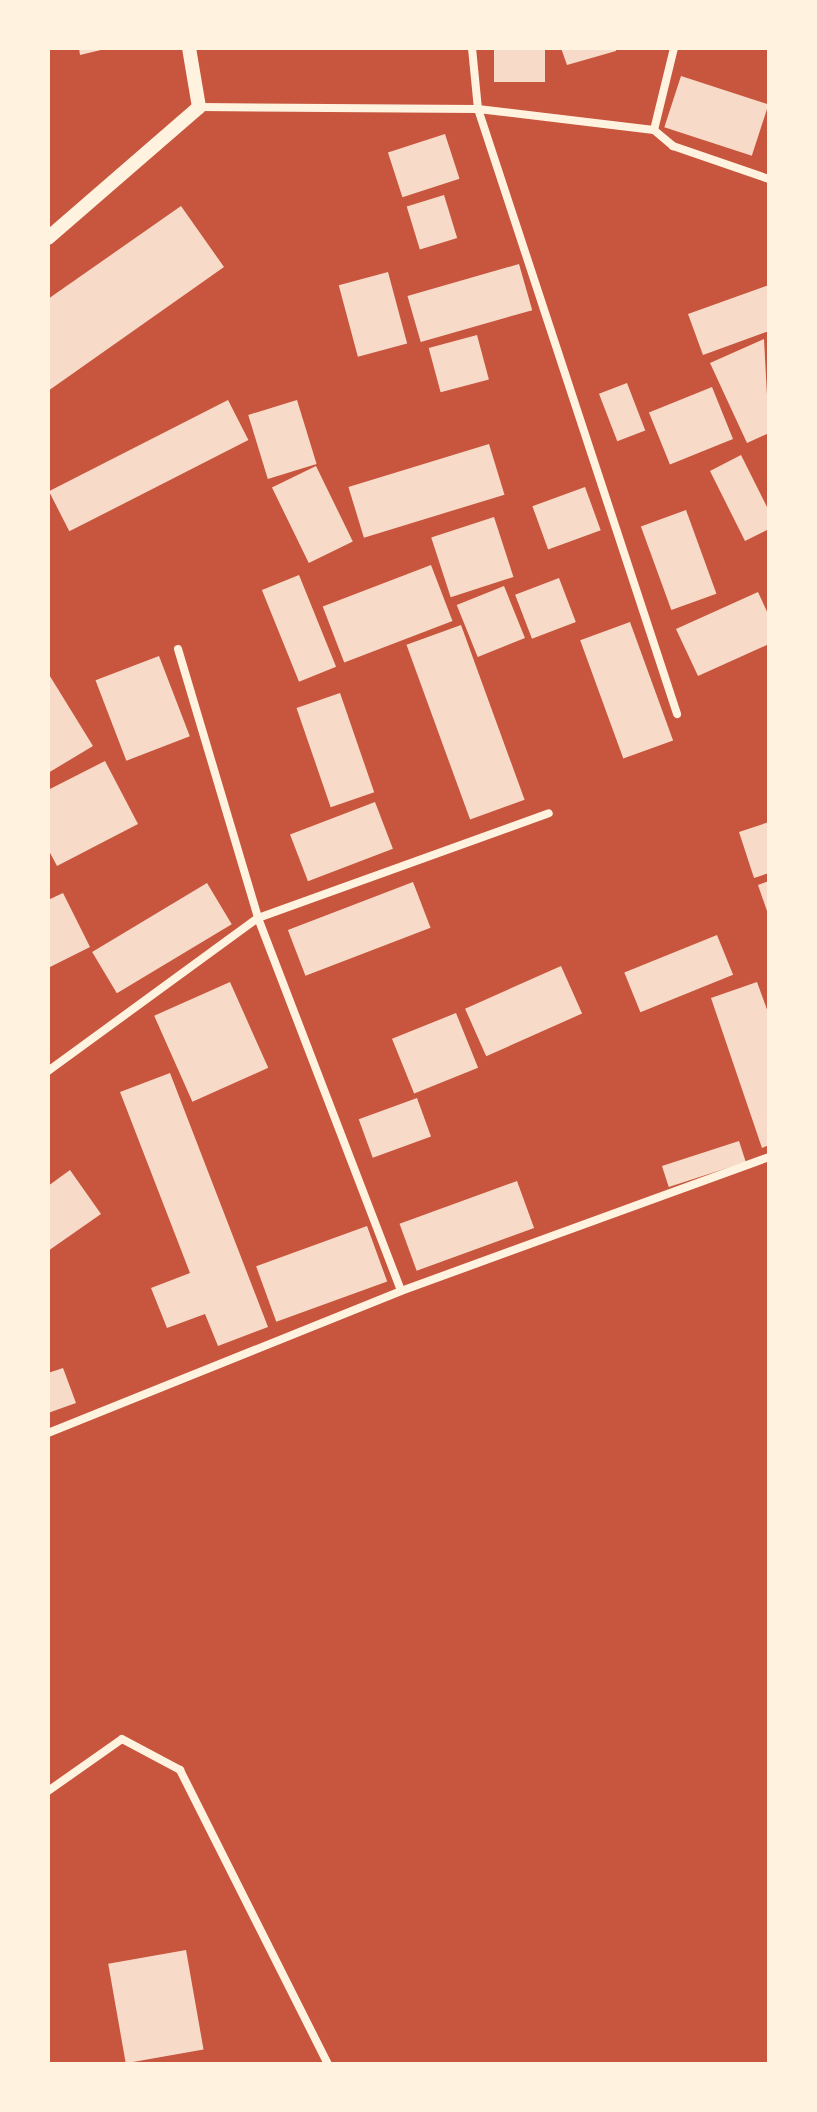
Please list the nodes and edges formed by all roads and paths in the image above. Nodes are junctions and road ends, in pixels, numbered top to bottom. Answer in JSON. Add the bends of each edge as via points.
{"nodes":[{"id":1,"x":189,"y":48,"type":"edge"},
{"id":2,"x":472,"y":48,"type":"edge"},
{"id":3,"x":674,"y":48,"type":"edge"},
{"id":4,"x":199,"y":107,"type":"junction"},
{"id":5,"x":478,"y":109,"type":"junction"},
{"id":6,"x":654,"y":130,"type":"junction"},
{"id":7,"x":769,"y":179,"type":"edge"},
{"id":8,"x":48,"y":238,"type":"edge"},
{"id":9,"x":178,"y":649,"type":"dead end"},
{"id":10,"x":677,"y":714,"type":"dead end"},
{"id":11,"x":549,"y":813,"type":"dead end"},
{"id":12,"x":258,"y":918,"type":"junction"},
{"id":13,"x":48,"y":1071,"type":"edge"},
{"id":14,"x":769,"y":1157,"type":"edge"},
{"id":15,"x":401,"y":1291,"type":"junction"},
{"id":16,"x":48,"y":1433,"type":"edge"},
{"id":17,"x":48,"y":1791,"type":"edge"},
{"id":18,"x":328,"y":2064,"type":"edge"}],
"edges":[{"from":1,"to":4,"type":"street"},
{"from":2,"to":5,"type":"street"},
{"from":3,"to":6,"type":"street"},
{"from":4,"to":5,"type":"street"},
{"from":4,"to":8,"type":"street"},
{"from":5,"to":6,"type":"street"},
{"from":5,"to":10,"type":"street"},
{"from":6,"to":7,"type":"street","via":[[673,146]]},
{"from":9,"to":12,"type":"street"},
{"from":11,"to":12,"type":"street"},
{"from":12,"to":13,"type":"street"},
{"from":12,"to":15,"type":"street"},
{"from":14,"to":15,"type":"street"},
{"from":15,"to":16,"type":"street"},
{"from":17,"to":18,"type":"street","via":[[122,1739],[180,1770]]}]}
